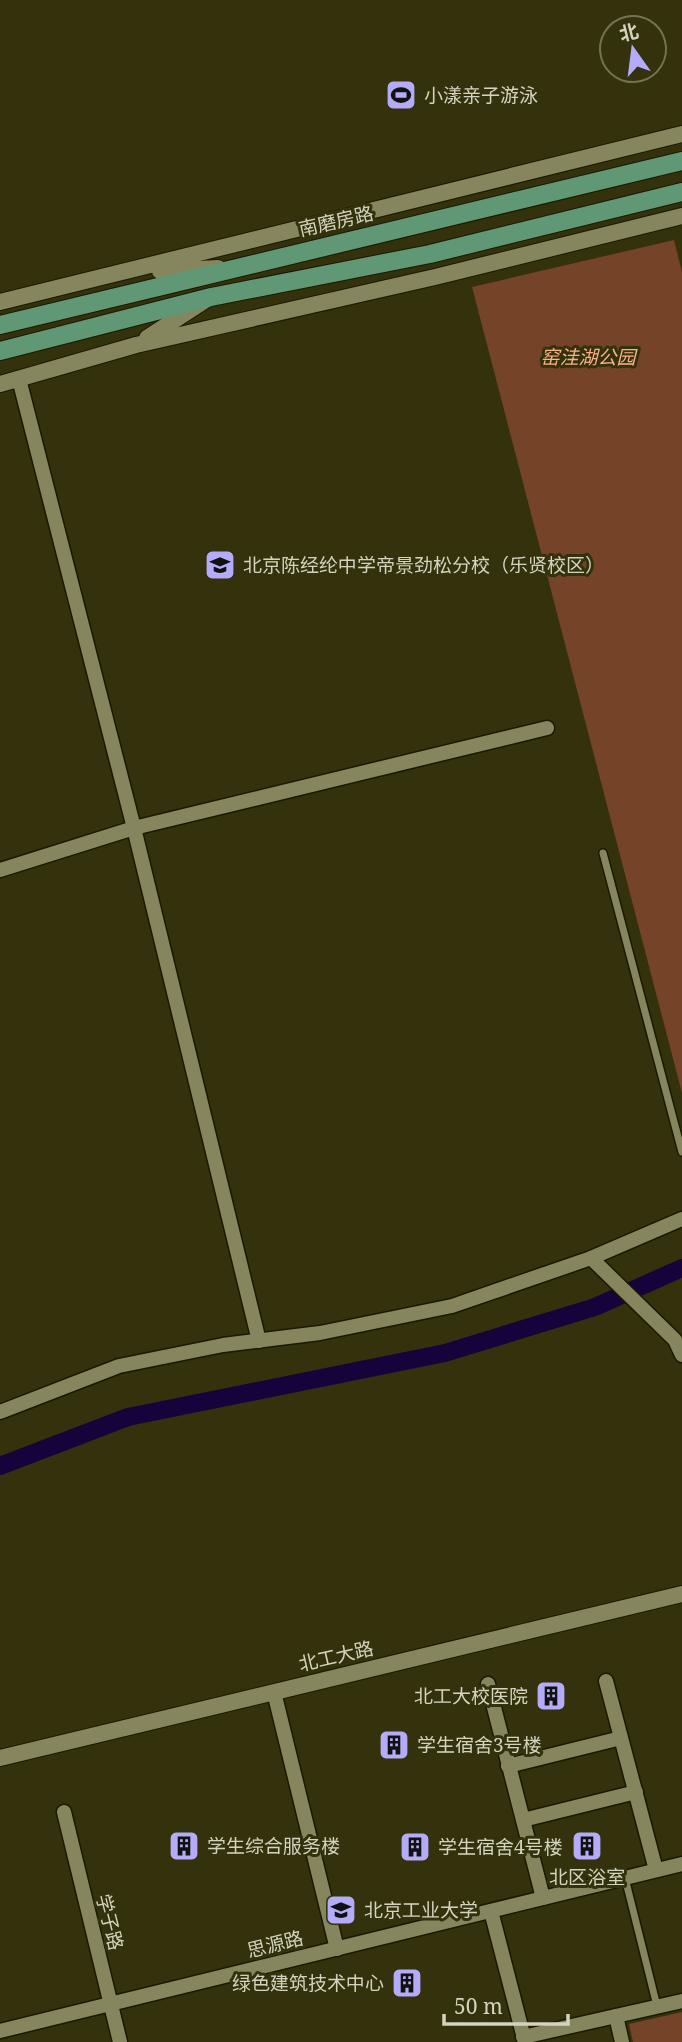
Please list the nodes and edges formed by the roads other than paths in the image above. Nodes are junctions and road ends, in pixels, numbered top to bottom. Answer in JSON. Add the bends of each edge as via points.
{"nodes":[{"id":1,"x":682,"y":134,"type":"edge"},
{"id":2,"x":682,"y":161,"type":"edge"},
{"id":3,"x":682,"y":192,"type":"edge"},
{"id":4,"x":682,"y":216,"type":"edge"},
{"id":5,"x":235,"y":267,"type":"junction"},
{"id":6,"x":122,"y":272,"type":"junction"},
{"id":7,"x":211,"y":297,"type":"junction"},
{"id":8,"x":0,"y":302,"type":"edge"},
{"id":9,"x":0,"y":325,"type":"edge"},
{"id":10,"x":136,"y":345,"type":"junction"},
{"id":11,"x":0,"y":351,"type":"edge"},
{"id":12,"x":19,"y":379,"type":"junction"},
{"id":13,"x":0,"y":384,"type":"edge"},
{"id":14,"x":547,"y":728,"type":"dead end"},
{"id":15,"x":134,"y":828,"type":"junction"},
{"id":16,"x":603,"y":853,"type":"dead end"},
{"id":17,"x":0,"y":870,"type":"edge"},
{"id":18,"x":682,"y":1152,"type":"edge"},
{"id":19,"x":682,"y":1219,"type":"edge"},
{"id":20,"x":591,"y":1258,"type":"junction"},
{"id":21,"x":259,"y":1340,"type":"junction"},
{"id":22,"x":682,"y":1355,"type":"edge"},
{"id":23,"x":0,"y":1412,"type":"edge"},
{"id":24,"x":682,"y":1594,"type":"edge"},
{"id":25,"x":606,"y":1681,"type":"dead end"},
{"id":26,"x":488,"y":1684,"type":"dead end"},
{"id":27,"x":274,"y":1692,"type":"junction"},
{"id":28,"x":621,"y":1738,"type":"junction"},
{"id":29,"x":0,"y":1758,"type":"edge"},
{"id":30,"x":508,"y":1766,"type":"junction"},
{"id":31,"x":636,"y":1792,"type":"junction"},
{"id":32,"x":64,"y":1812,"type":"dead end"},
{"id":33,"x":523,"y":1820,"type":"junction"},
{"id":34,"x":682,"y":1864,"type":"edge"},
{"id":35,"x":656,"y":1870,"type":"junction"},
{"id":36,"x":625,"y":1878,"type":"junction"},
{"id":37,"x":543,"y":1898,"type":"junction"},
{"id":38,"x":491,"y":1911,"type":"junction"},
{"id":39,"x":337,"y":1949,"type":"junction"},
{"id":40,"x":682,"y":2001,"type":"edge"},
{"id":41,"x":110,"y":2004,"type":"junction"},
{"id":42,"x":657,"y":2007,"type":"junction"},
{"id":43,"x":616,"y":2016,"type":"junction"},
{"id":44,"x":0,"y":2031,"type":"edge"},
{"id":45,"x":524,"y":2039,"type":"edge"},
{"id":46,"x":120,"y":2042,"type":"edge"},
{"id":47,"x":622,"y":2042,"type":"edge"}],
"edges":[{"from":1,"to":6,"type":"street"},
{"from":2,"to":5,"type":"main road","name":"南磨房路"},
{"from":3,"to":7,"type":"main road","via":[[430,254]]},
{"from":4,"to":10,"type":"street"},
{"from":5,"to":6,"type":"street"},
{"from":5,"to":9,"type":"main road","name":"南磨房路"},
{"from":6,"to":8,"type":"street"},
{"from":7,"to":10,"type":"street"},
{"from":7,"to":11,"type":"main road"},
{"from":10,"to":12,"type":"street"},
{"from":12,"to":13,"type":"street"},
{"from":12,"to":15,"type":"street"},
{"from":14,"to":15,"type":"street"},
{"from":15,"to":17,"type":"street"},
{"from":15,"to":21,"type":"street"},
{"from":16,"to":18,"type":"lane"},
{"from":19,"to":20,"type":"street"},
{"from":20,"to":21,"type":"street","via":[[452,1306],[320,1333]]},
{"from":20,"to":22,"type":"street","via":[[675,1339]]},
{"from":21,"to":23,"type":"street","via":[[119,1366]]},
{"from":24,"to":27,"type":"street","name":"北工大路"},
{"from":25,"to":28,"type":"street"},
{"from":26,"to":30,"type":"street"},
{"from":27,"to":29,"type":"street","name":"北工大路"},
{"from":27,"to":39,"type":"street"},
{"from":28,"to":30,"type":"street"},
{"from":28,"to":31,"type":"street"},
{"from":30,"to":33,"type":"street"},
{"from":31,"to":33,"type":"street"},
{"from":31,"to":35,"type":"street"},
{"from":32,"to":41,"type":"street","name":"学子路"},
{"from":33,"to":37,"type":"street"},
{"from":34,"to":35,"type":"street","name":"思源路"},
{"from":35,"to":36,"type":"street","name":"思源路"},
{"from":36,"to":37,"type":"street","name":"思源路"},
{"from":36,"to":42,"type":"lane"},
{"from":37,"to":38,"type":"street","name":"思源路"},
{"from":38,"to":39,"type":"street","name":"思源路"},
{"from":38,"to":45,"type":"street"},
{"from":39,"to":41,"type":"street","name":"思源路"},
{"from":40,"to":42,"type":"street"},
{"from":41,"to":44,"type":"street","name":"思源路"},
{"from":41,"to":46,"type":"street","name":"学子路"},
{"from":42,"to":43,"type":"street"},
{"from":43,"to":45,"type":"street"},
{"from":43,"to":47,"type":"street"}]}
